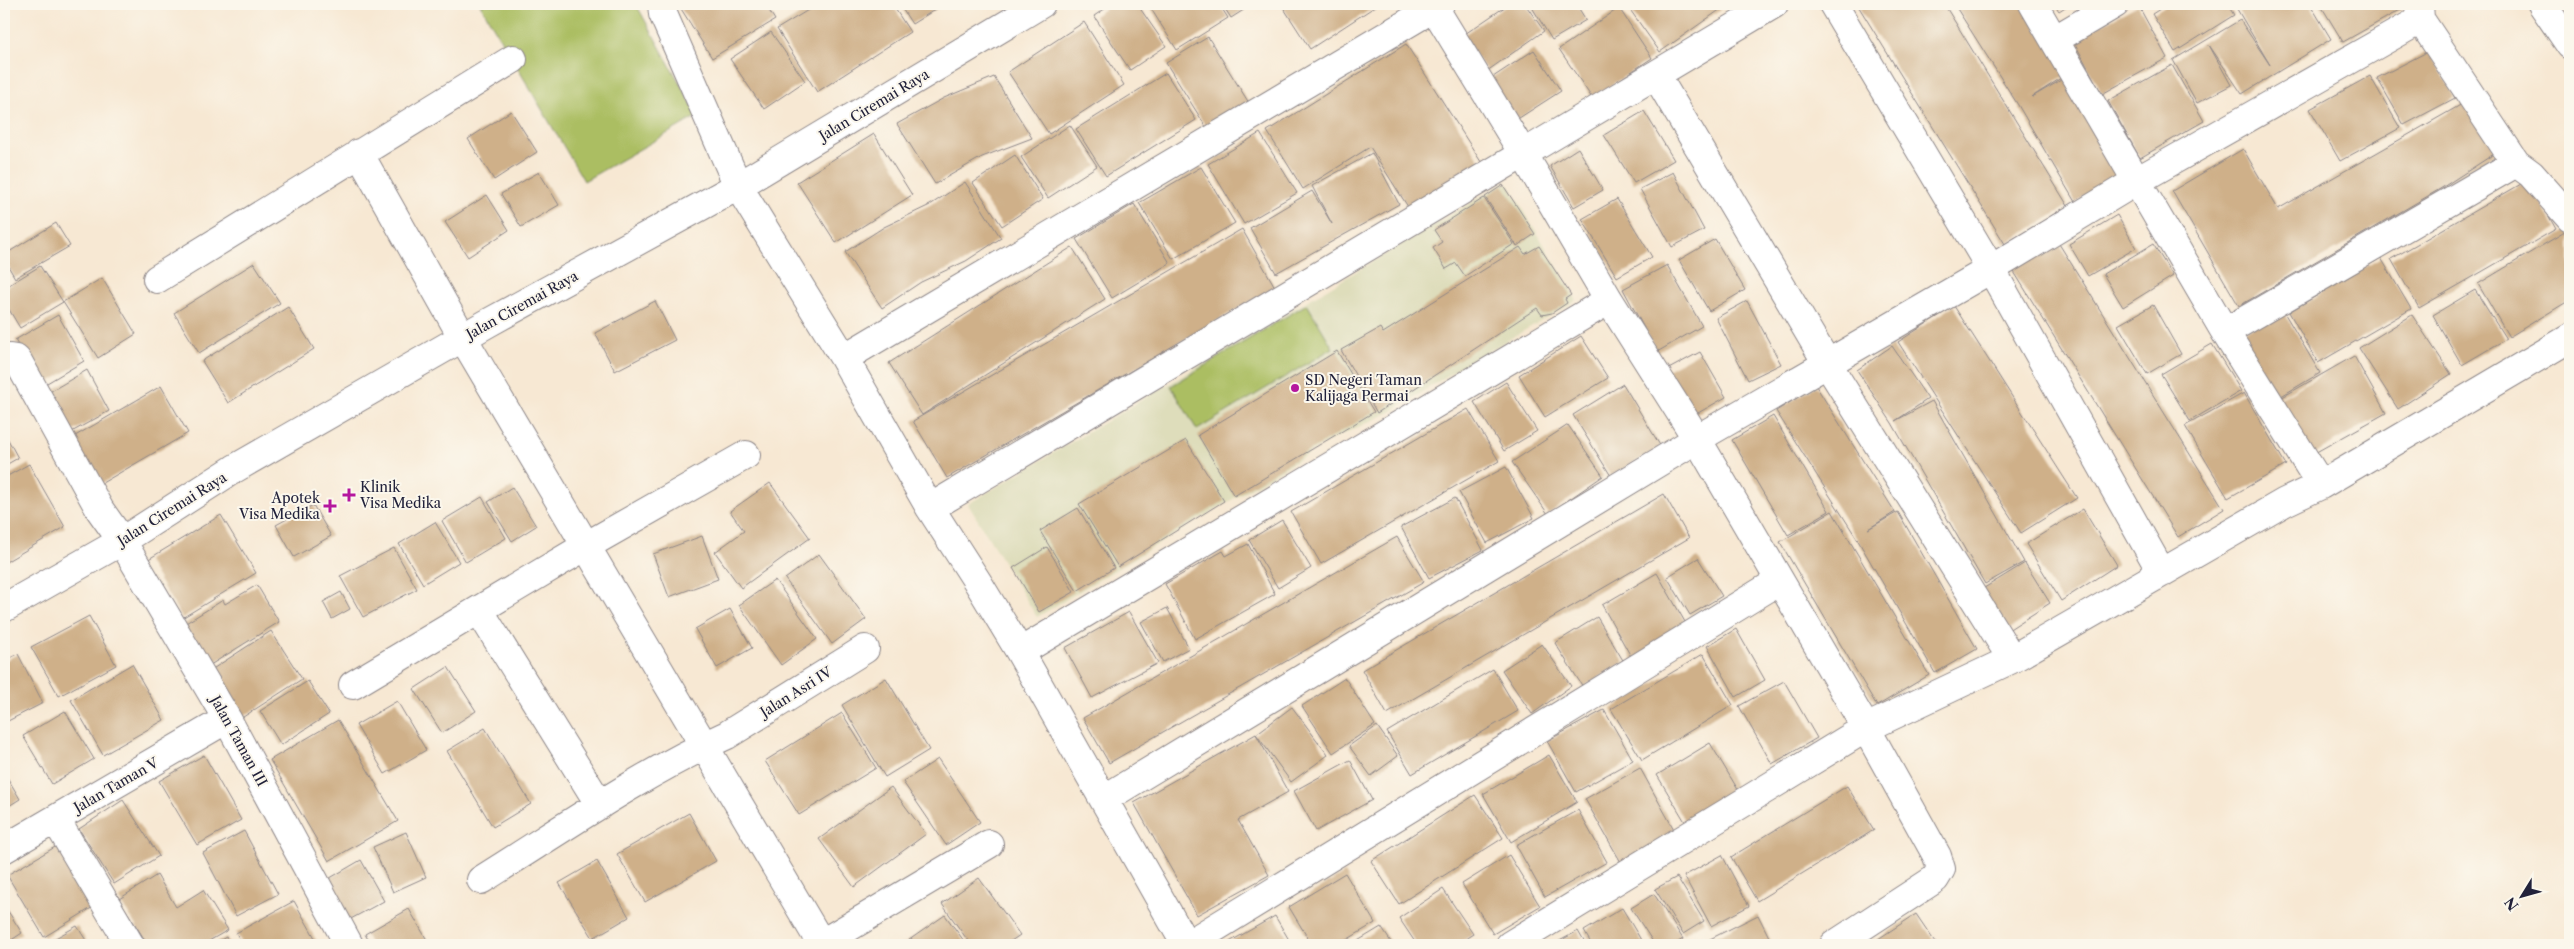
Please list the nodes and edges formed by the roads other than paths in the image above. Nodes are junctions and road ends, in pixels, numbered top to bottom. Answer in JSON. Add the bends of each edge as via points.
{"nodes":[{"id":1,"x":662,"y":4,"type":"edge"},
{"id":2,"x":1041,"y":4,"type":"edge"},
{"id":3,"x":1774,"y":4,"type":"edge"},
{"id":4,"x":1833,"y":4,"type":"edge"},
{"id":5,"x":2033,"y":4,"type":"edge"},
{"id":6,"x":2115,"y":4,"type":"edge"},
{"id":7,"x":2542,"y":4,"type":"edge"},
{"id":8,"x":1435,"y":5,"type":"edge"},
{"id":9,"x":2420,"y":11,"type":"edge"},
{"id":10,"x":2054,"y":40,"type":"junction"},
{"id":11,"x":2570,"y":45,"type":"edge"},
{"id":12,"x":513,"y":59,"type":"dead end"},
{"id":13,"x":1656,"y":75,"type":"junction"},
{"id":14,"x":359,"y":153,"type":"junction"},
{"id":15,"x":1524,"y":155,"type":"junction"},
{"id":16,"x":2516,"y":163,"type":"junction"},
{"id":17,"x":2135,"y":182,"type":"junction"},
{"id":18,"x":738,"y":186,"type":"junction"},
{"id":19,"x":2570,"y":218,"type":"edge"},
{"id":20,"x":1991,"y":269,"type":"junction"},
{"id":21,"x":157,"y":279,"type":"dead end"},
{"id":22,"x":1609,"y":300,"type":"junction"},
{"id":23,"x":2225,"y":332,"type":"junction"},
{"id":24,"x":463,"y":338,"type":"junction"},
{"id":25,"x":2570,"y":338,"type":"edge"},
{"id":26,"x":844,"y":358,"type":"junction"},
{"id":27,"x":4,"y":362,"type":"edge"},
{"id":28,"x":1827,"y":363,"type":"junction"},
{"id":29,"x":1696,"y":439,"type":"junction"},
{"id":30,"x":746,"y":455,"type":"dead end"},
{"id":31,"x":2321,"y":485,"type":"junction"},
{"id":32,"x":930,"y":508,"type":"junction"},
{"id":33,"x":122,"y":541,"type":"junction"},
{"id":34,"x":586,"y":546,"type":"junction"},
{"id":35,"x":2162,"y":573,"type":"junction"},
{"id":36,"x":1779,"y":581,"type":"junction"},
{"id":37,"x":4,"y":608,"type":"edge"},
{"id":38,"x":479,"y":610,"type":"junction"},
{"id":39,"x":865,"y":649,"type":"dead end"},
{"id":40,"x":1020,"y":652,"type":"junction"},
{"id":41,"x":2012,"y":659,"type":"junction"},
{"id":42,"x":353,"y":685,"type":"dead end"},
{"id":43,"x":227,"y":719,"type":"junction"},
{"id":44,"x":1866,"y":728,"type":"junction"},
{"id":45,"x":715,"y":740,"type":"junction"},
{"id":46,"x":1104,"y":799,"type":"junction"},
{"id":47,"x":600,"y":805,"type":"junction"},
{"id":48,"x":56,"y":820,"type":"junction"},
{"id":49,"x":989,"y":844,"type":"dead end"},
{"id":50,"x":4,"y":849,"type":"edge"},
{"id":51,"x":481,"y":880,"type":"dead end"},
{"id":52,"x":130,"y":945,"type":"edge"},
{"id":53,"x":349,"y":945,"type":"edge"},
{"id":54,"x":821,"y":945,"type":"edge"},
{"id":55,"x":1186,"y":945,"type":"edge"},
{"id":56,"x":1510,"y":945,"type":"edge"},
{"id":57,"x":1834,"y":945,"type":"edge"}],
"edges":[{"from":1,"to":18,"type":"street","via":[[663,14]]},
{"from":2,"to":18,"type":"street","name":"Jalan Ciremai Raya"},
{"from":3,"to":13,"type":"street"},
{"from":4,"to":20,"type":"street"},
{"from":5,"to":10,"type":"street"},
{"from":6,"to":10,"type":"street"},
{"from":7,"to":11,"type":"street"},
{"from":8,"to":15,"type":"street"},
{"from":8,"to":26,"type":"street"},
{"from":9,"to":16,"type":"street"},
{"from":9,"to":17,"type":"street"},
{"from":10,"to":17,"type":"street"},
{"from":12,"to":14,"type":"street"},
{"from":13,"to":15,"type":"street"},
{"from":13,"to":28,"type":"street"},
{"from":14,"to":21,"type":"street"},
{"from":14,"to":24,"type":"street"},
{"from":15,"to":22,"type":"street"},
{"from":15,"to":32,"type":"street"},
{"from":16,"to":19,"type":"street","via":[[2531,174]]},
{"from":16,"to":23,"type":"street"},
{"from":17,"to":20,"type":"street"},
{"from":17,"to":23,"type":"street"},
{"from":18,"to":24,"type":"street","name":"Jalan Ciremai Raya"},
{"from":18,"to":26,"type":"street"},
{"from":20,"to":28,"type":"street"},
{"from":20,"to":35,"type":"street"},
{"from":22,"to":29,"type":"street"},
{"from":22,"to":40,"type":"street"},
{"from":23,"to":31,"type":"street"},
{"from":24,"to":33,"type":"street","name":"Jalan Ciremai Raya","via":[[234,470]]},
{"from":24,"to":34,"type":"street"},
{"from":25,"to":31,"type":"street"},
{"from":26,"to":32,"type":"street"},
{"from":27,"to":33,"type":"street","name":"Jalan Taman III","via":[[16,358],[100,510]]},
{"from":28,"to":29,"type":"street"},
{"from":28,"to":41,"type":"street"},
{"from":29,"to":36,"type":"street"},
{"from":29,"to":46,"type":"street"},
{"from":30,"to":34,"type":"street"},
{"from":31,"to":35,"type":"street","via":[[2285,502]]},
{"from":32,"to":40,"type":"street"},
{"from":33,"to":37,"type":"street","name":"Jalan Ciremai Raya"},
{"from":33,"to":43,"type":"street","name":"Jalan Taman III"},
{"from":34,"to":38,"type":"street"},
{"from":34,"to":45,"type":"street"},
{"from":35,"to":41,"type":"street"},
{"from":36,"to":44,"type":"street"},
{"from":36,"to":55,"type":"street"},
{"from":38,"to":42,"type":"street"},
{"from":38,"to":47,"type":"street"},
{"from":39,"to":45,"type":"street","name":"Jalan Asri IV"},
{"from":40,"to":46,"type":"street"},
{"from":41,"to":44,"type":"street"},
{"from":43,"to":48,"type":"street","name":"Jalan Taman V"},
{"from":43,"to":53,"type":"street","name":"Jalan Taman III"},
{"from":44,"to":56,"type":"street"},
{"from":44,"to":57,"type":"street","via":[[1937,856],[1940,869],[1935,879]]},
{"from":45,"to":47,"type":"street","name":"Jalan Asri IV"},
{"from":45,"to":54,"type":"street"},
{"from":46,"to":55,"type":"street"},
{"from":47,"to":51,"type":"street","name":"Jalan Asri IV"},
{"from":48,"to":50,"type":"street","name":"Jalan Taman V"},
{"from":48,"to":52,"type":"street"},
{"from":49,"to":54,"type":"street"}]}
